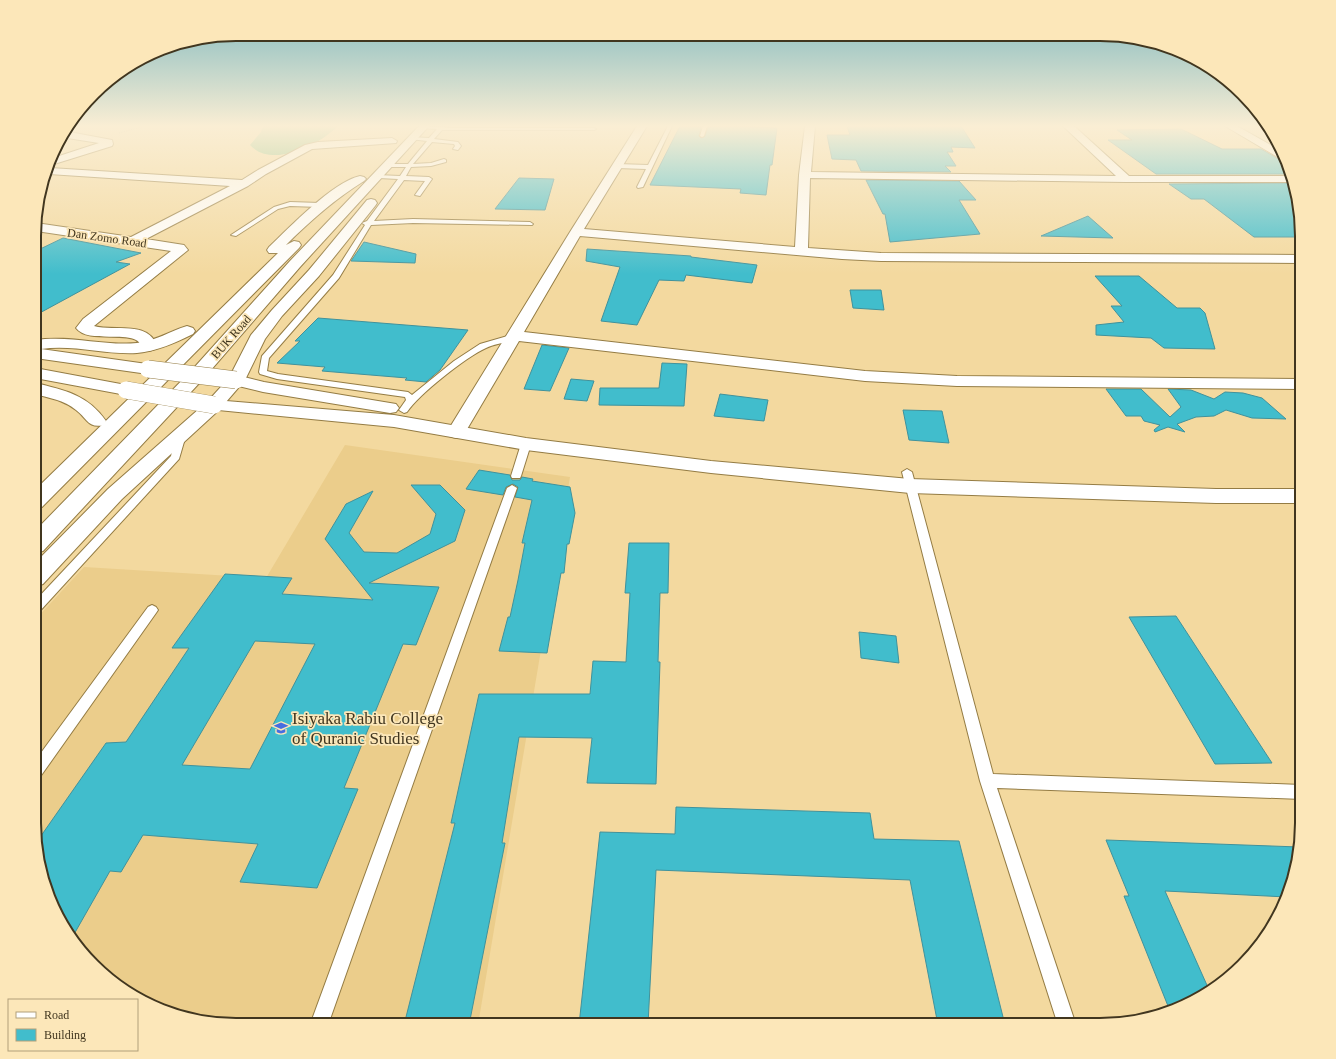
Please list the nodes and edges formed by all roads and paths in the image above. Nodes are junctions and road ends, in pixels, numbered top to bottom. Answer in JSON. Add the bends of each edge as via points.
{"nodes":[{"id":1,"x":124,"y":175,"type":"edge"},
{"id":2,"x":258,"y":175,"type":"edge"},
{"id":3,"x":362,"y":175,"type":"edge"},
{"id":4,"x":379,"y":175,"type":"edge"},
{"id":5,"x":383,"y":175,"type":"edge"},
{"id":6,"x":396,"y":175,"type":"edge"},
{"id":7,"x":611,"y":175,"type":"edge"},
{"id":8,"x":646,"y":175,"type":"edge"},
{"id":9,"x":805,"y":175,"type":"edge"},
{"id":10,"x":839,"y":175,"type":"edge"},
{"id":11,"x":1122,"y":175,"type":"edge"},
{"id":12,"x":360,"y":178,"type":"junction"},
{"id":13,"x":402,"y":178,"type":"junction"},
{"id":14,"x":1126,"y":179,"type":"junction"},
{"id":15,"x":1286,"y":179,"type":"edge"},
{"id":16,"x":244,"y":184,"type":"junction"},
{"id":17,"x":640,"y":187,"type":"dead end"},
{"id":18,"x":418,"y":195,"type":"dead end"},
{"id":19,"x":320,"y":205,"type":"junction"},
{"id":20,"x":369,"y":223,"type":"junction"},
{"id":21,"x":354,"y":224,"type":"junction"},
{"id":22,"x":530,"y":224,"type":"dead end"},
{"id":23,"x":41,"y":228,"type":"edge"},
{"id":24,"x":576,"y":232,"type":"junction"},
{"id":25,"x":234,"y":235,"type":"dead end"},
{"id":26,"x":133,"y":241,"type":"junction"},
{"id":27,"x":801,"y":251,"type":"junction"},
{"id":28,"x":1295,"y":259,"type":"edge"},
{"id":29,"x":187,"y":331,"type":"junction"},
{"id":30,"x":514,"y":336,"type":"junction"},
{"id":31,"x":41,"y":344,"type":"edge"},
{"id":32,"x":149,"y":346,"type":"junction"},
{"id":33,"x":41,"y":354,"type":"edge"},
{"id":34,"x":148,"y":369,"type":"junction"},
{"id":35,"x":41,"y":374,"type":"edge"},
{"id":36,"x":236,"y":380,"type":"junction"},
{"id":37,"x":1295,"y":384,"type":"edge"},
{"id":38,"x":41,"y":390,"type":"edge"},
{"id":39,"x":126,"y":390,"type":"junction"},
{"id":40,"x":214,"y":405,"type":"junction"},
{"id":41,"x":408,"y":405,"type":"junction"},
{"id":42,"x":97,"y":421,"type":"junction"},
{"id":43,"x":460,"y":426,"type":"junction"},
{"id":44,"x":181,"y":435,"type":"junction"},
{"id":45,"x":526,"y":444,"type":"junction"},
{"id":46,"x":41,"y":479,"type":"edge"},
{"id":47,"x":908,"y":479,"type":"junction"},
{"id":48,"x":1295,"y":481,"type":"edge"},
{"id":49,"x":41,"y":496,"type":"edge"},
{"id":50,"x":1295,"y":496,"type":"edge"},
{"id":51,"x":41,"y":539,"type":"edge"},
{"id":52,"x":41,"y":572,"type":"edge"},
{"id":53,"x":41,"y":603,"type":"edge"},
{"id":54,"x":152,"y":610,"type":"dead end"},
{"id":55,"x":41,"y":764,"type":"edge"},
{"id":56,"x":987,"y":781,"type":"junction"},
{"id":57,"x":1295,"y":792,"type":"edge"},
{"id":58,"x":322,"y":1018,"type":"edge"},
{"id":59,"x":1065,"y":1018,"type":"edge"}],
"edges":[{"from":1,"to":16,"type":"main road"},
{"from":2,"to":16,"type":"main road"},
{"from":3,"to":12,"type":"main road","name":"BUK Road"},
{"from":4,"to":51,"type":"main road","name":"BUK Road","via":[[295,264],[198,374]]},
{"from":5,"to":21,"type":"main road","via":[[377,196]]},
{"from":6,"to":13,"type":"lane"},
{"from":7,"to":24,"type":"main road"},
{"from":8,"to":17,"type":"lane"},
{"from":9,"to":27,"type":"main road"},
{"from":10,"to":14,"type":"main road"},
{"from":11,"to":14,"type":"main road"},
{"from":12,"to":19,"type":"main road"},
{"from":12,"to":49,"type":"main road","name":"BUK Road"},
{"from":13,"to":18,"type":"lane","via":[[429,179]]},
{"from":13,"to":20,"type":"lane"},
{"from":14,"to":15,"type":"main road"},
{"from":16,"to":26,"type":"main road"},
{"from":19,"to":25,"type":"lane","via":[[290,204],[276,208]]},
{"from":19,"to":29,"type":"main road","via":[[247,278]]},
{"from":20,"to":21,"type":"lane"},
{"from":20,"to":22,"type":"lane","via":[[412,221]]},
{"from":20,"to":41,"type":"lane","via":[[336,276],[265,358],[263,372],[408,395]]},
{"from":21,"to":36,"type":"main road","via":[[257,338]]},
{"from":23,"to":26,"type":"main road","name":"Dan Zomo Road"},
{"from":24,"to":27,"type":"main road"},
{"from":24,"to":30,"type":"main road"},
{"from":26,"to":32,"type":"main road","name":"Dan Zomo Road","via":[[181,250],[84,328],[97,332],[138,334],[147,340]]},
{"from":27,"to":28,"type":"main road","via":[[881,257]]},
{"from":29,"to":32,"type":"main road"},
{"from":29,"to":34,"type":"main road"},
{"from":30,"to":37,"type":"main road","via":[[865,376],[957,381]]},
{"from":30,"to":41,"type":"lane","via":[[483,346],[457,363]]},
{"from":30,"to":43,"type":"main road"},
{"from":31,"to":32,"type":"main road","via":[[62,342],[127,348]]},
{"from":33,"to":34,"type":"main road"},
{"from":34,"to":36,"type":"main road","bridge":true},
{"from":34,"to":39,"type":"main road"},
{"from":35,"to":39,"type":"main road"},
{"from":36,"to":40,"type":"main road"},
{"from":36,"to":41,"type":"main road","via":[[263,387]]},
{"from":38,"to":42,"type":"main road","via":[[75,399],[88,408]]},
{"from":39,"to":40,"type":"main road","bridge":true},
{"from":39,"to":42,"type":"main road"},
{"from":40,"to":43,"type":"main road"},
{"from":40,"to":44,"type":"main road"},
{"from":41,"to":43,"type":"main road"},
{"from":42,"to":46,"type":"main road"},
{"from":43,"to":45,"type":"main road"},
{"from":43,"to":47,"type":"main road","via":[[533,431]]},
{"from":44,"to":52,"type":"main road","via":[[115,494]]},
{"from":44,"to":53,"type":"lane","via":[[176,457]]},
{"from":45,"to":47,"type":"main road","via":[[711,467]]},
{"from":45,"to":58,"type":"lane"},
{"from":47,"to":48,"type":"main road"},
{"from":47,"to":50,"type":"main road","via":[[1216,496]]},
{"from":47,"to":56,"type":"lane"},
{"from":54,"to":55,"type":"lane"},
{"from":56,"to":57,"type":"lane"},
{"from":56,"to":59,"type":"lane"}]}
